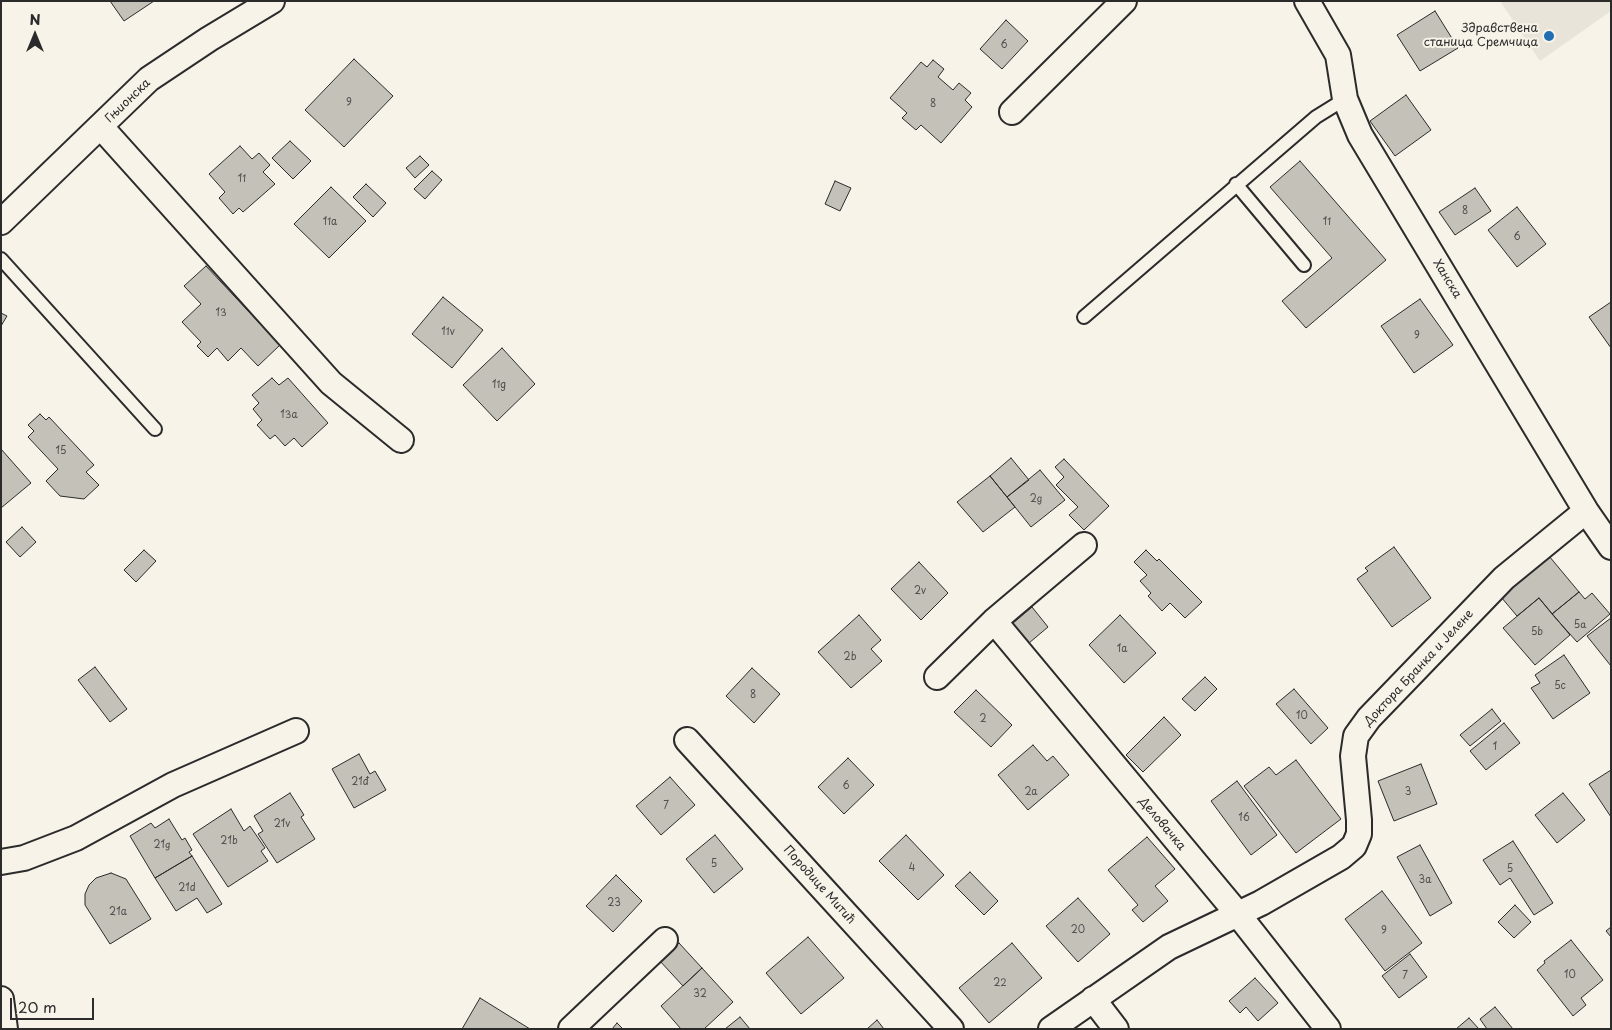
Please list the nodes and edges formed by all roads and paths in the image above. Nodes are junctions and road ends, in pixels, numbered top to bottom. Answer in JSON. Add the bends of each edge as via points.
{"nodes":[{"id":1,"x":1124,"y":1,"type":"edge"},
{"id":2,"x":1307,"y":1,"type":"edge"},
{"id":3,"x":260,"y":4,"type":"edge"},
{"id":4,"x":1345,"y":99,"type":"junction"},
{"id":5,"x":1012,"y":112,"type":"dead end"},
{"id":6,"x":101,"y":127,"type":"junction"},
{"id":7,"x":1236,"y":184,"type":"junction"},
{"id":8,"x":1,"y":222,"type":"edge"},
{"id":9,"x":1,"y":259,"type":"edge"},
{"id":10,"x":1304,"y":265,"type":"dead end"},
{"id":11,"x":1084,"y":317,"type":"dead end"},
{"id":12,"x":155,"y":429,"type":"dead end"},
{"id":13,"x":401,"y":440,"type":"dead end"},
{"id":14,"x":1586,"y":511,"type":"junction"},
{"id":15,"x":1084,"y":545,"type":"dead end"},
{"id":16,"x":1611,"y":547,"type":"edge"},
{"id":17,"x":994,"y":621,"type":"junction"},
{"id":18,"x":937,"y":677,"type":"dead end"},
{"id":19,"x":296,"y":732,"type":"dead end"},
{"id":20,"x":687,"y":740,"type":"dead end"},
{"id":21,"x":1,"y":862,"type":"edge"},
{"id":22,"x":1237,"y":913,"type":"junction"},
{"id":23,"x":665,"y":940,"type":"dead end"},
{"id":24,"x":1,"y":999,"type":"edge"},
{"id":25,"x":1093,"y":999,"type":"junction"},
{"id":26,"x":4,"y":1029,"type":"edge"},
{"id":27,"x":572,"y":1029,"type":"edge"},
{"id":28,"x":951,"y":1029,"type":"edge"},
{"id":29,"x":1051,"y":1029,"type":"edge"},
{"id":30,"x":1116,"y":1029,"type":"edge"},
{"id":31,"x":1328,"y":1029,"type":"edge"}],
"edges":[{"from":1,"to":5,"type":"street"},
{"from":2,"to":4,"type":"street","name":"Ханска","via":[[1338,56]]},
{"from":3,"to":6,"type":"street","name":"Гњионска","via":[[150,79]]},
{"from":4,"to":7,"type":"lane","via":[[1316,117]]},
{"from":4,"to":14,"type":"street","name":"Ханска","via":[[1360,135]]},
{"from":6,"to":8,"type":"street","name":"Гњионска"},
{"from":6,"to":13,"type":"street","via":[[332,383]]},
{"from":7,"to":10,"type":"lane"},
{"from":7,"to":11,"type":"lane"},
{"from":9,"to":12,"type":"lane"},
{"from":14,"to":16,"type":"street","name":"Ханска"},
{"from":14,"to":22,"type":"street","name":"Доктора Бранка и Јелене","via":[[1504,578],[1364,724],[1356,736],[1353,756],[1359,820],[1359,834],[1354,846],[1324,868],[1262,903]]},
{"from":15,"to":17,"type":"street"},
{"from":17,"to":18,"type":"street"},
{"from":17,"to":22,"type":"street","name":"Деловачка"},
{"from":19,"to":21,"type":"street","via":[[173,785],[76,838],[24,858]]},
{"from":20,"to":28,"type":"street","name":"Породице Митић"},
{"from":22,"to":25,"type":"street","name":"Доктора Бранка и Јелене","via":[[1169,947]]},
{"from":22,"to":31,"type":"street","name":"Деловачка"},
{"from":23,"to":27,"type":"street"},
{"from":24,"to":26,"type":"street"},
{"from":25,"to":29,"type":"street","name":"Доктора Бранка и Јелене"},
{"from":25,"to":30,"type":"street"}]}
